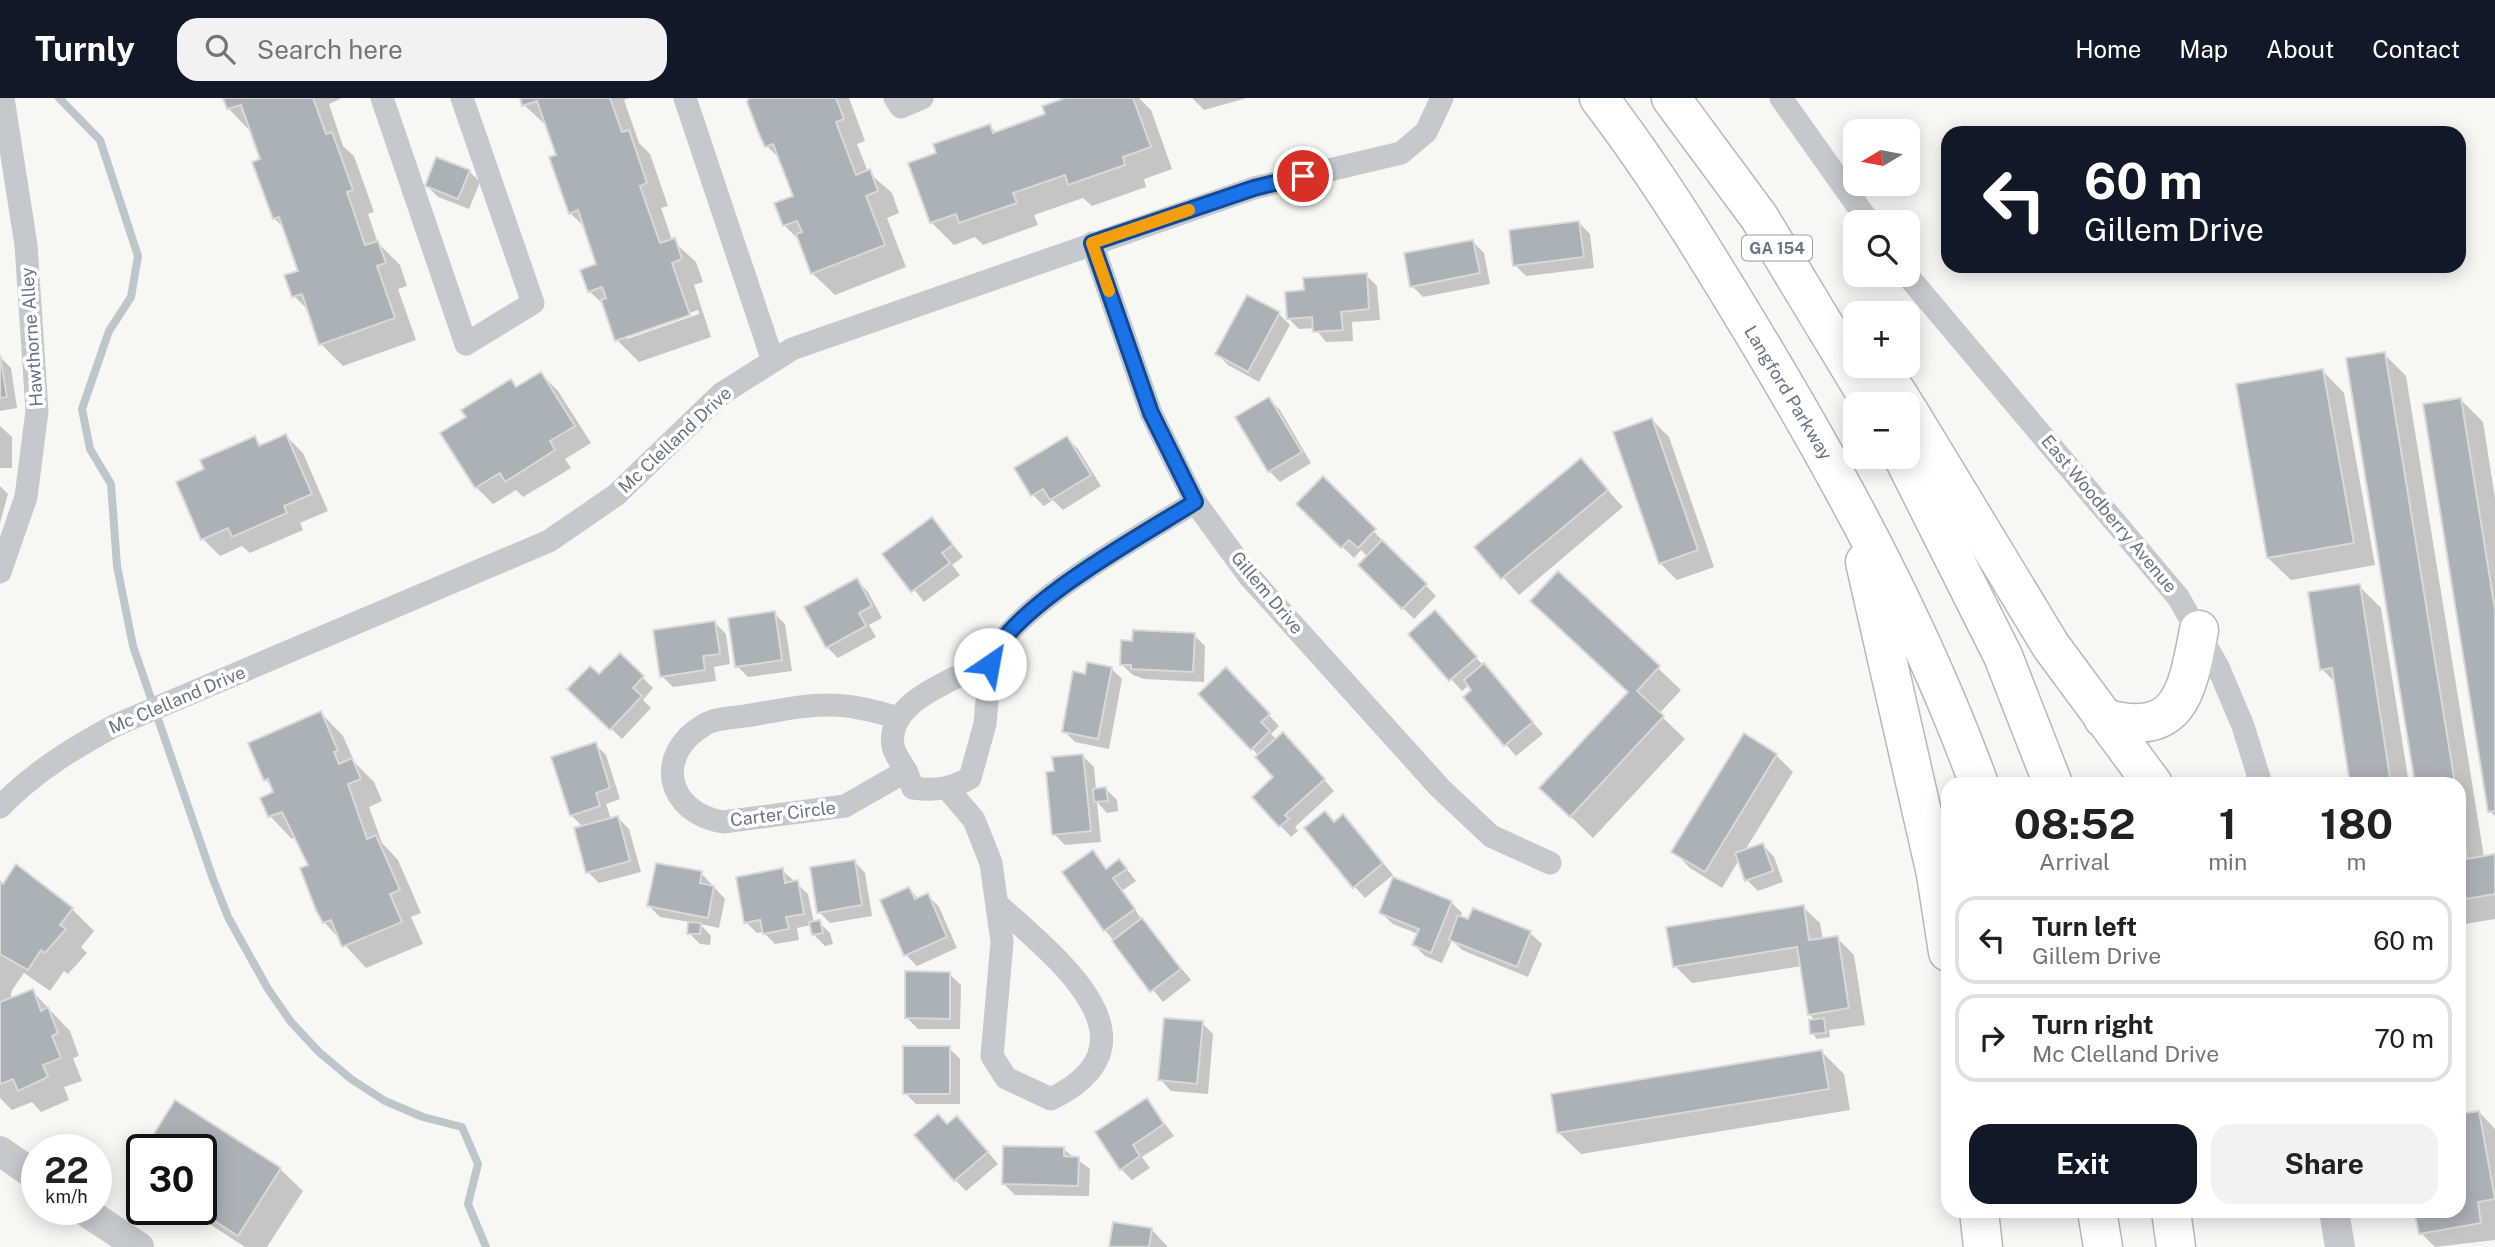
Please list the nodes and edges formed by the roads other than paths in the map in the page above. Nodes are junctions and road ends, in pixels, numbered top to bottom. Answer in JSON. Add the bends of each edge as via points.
{"nodes":[{"id":1,"x":4,"y":98,"type":"edge"},
{"id":2,"x":382,"y":98,"type":"edge"},
{"id":3,"x":462,"y":98,"type":"edge"},
{"id":4,"x":685,"y":98,"type":"edge"},
{"id":5,"x":895,"y":98,"type":"edge"},
{"id":6,"x":922,"y":98,"type":"edge"},
{"id":7,"x":1442,"y":98,"type":"edge"},
{"id":8,"x":1599,"y":98,"type":"edge"},
{"id":9,"x":1671,"y":98,"type":"edge"},
{"id":10,"x":1781,"y":98,"type":"edge"},
{"id":11,"x":1860,"y":210,"type":"edge"},
{"id":12,"x":1759,"y":217,"type":"junction"},
{"id":13,"x":1092,"y":243,"type":"junction"},
{"id":14,"x":1917,"y":287,"type":"edge"},
{"id":15,"x":1843,"y":320,"type":"edge"},
{"id":16,"x":773,"y":361,"type":"junction"},
{"id":17,"x":1865,"y":392,"type":"edge"},
{"id":18,"x":1920,"y":430,"type":"edge"},
{"id":19,"x":1908,"y":469,"type":"edge"},
{"id":20,"x":1848,"y":495,"type":"junction"},
{"id":21,"x":1195,"y":502,"type":"junction"},
{"id":22,"x":0,"y":572,"type":"edge"},
{"id":23,"x":2199,"y":630,"type":"junction"},
{"id":24,"x":990,"y":664,"type":"junction"},
{"id":25,"x":898,"y":718,"type":"junction"},
{"id":26,"x":2103,"y":718,"type":"junction"},
{"id":27,"x":906,"y":771,"type":"junction"},
{"id":28,"x":1976,"y":777,"type":"edge"},
{"id":29,"x":2050,"y":777,"type":"edge"},
{"id":30,"x":2148,"y":777,"type":"edge"},
{"id":31,"x":2258,"y":777,"type":"edge"},
{"id":32,"x":947,"y":788,"type":"junction"},
{"id":33,"x":0,"y":806,"type":"edge"},
{"id":34,"x":1550,"y":863,"type":"dead end"},
{"id":35,"x":997,"y":904,"type":"junction"},
{"id":36,"x":1941,"y":907,"type":"edge"},
{"id":37,"x":0,"y":1151,"type":"edge"},
{"id":38,"x":21,"y":1166,"type":"edge"},
{"id":39,"x":1980,"y":1218,"type":"edge"},
{"id":40,"x":2098,"y":1218,"type":"edge"},
{"id":41,"x":2172,"y":1218,"type":"edge"},
{"id":42,"x":2335,"y":1218,"type":"edge"},
{"id":43,"x":106,"y":1225,"type":"edge"},
{"id":44,"x":139,"y":1247,"type":"edge"},
{"id":45,"x":1983,"y":1247,"type":"edge"},
{"id":46,"x":2103,"y":1247,"type":"edge"},
{"id":47,"x":2176,"y":1247,"type":"edge"},
{"id":48,"x":2340,"y":1247,"type":"edge"}],
"edges":[{"from":1,"to":22,"type":"street","name":"Hawthorne Alley","via":[[26,245],[37,411],[26,498]]},
{"from":2,"to":3,"type":"street","via":[[466,344],[533,303]]},
{"from":4,"to":16,"type":"street"},
{"from":5,"to":6,"type":"street","via":[[901,107]]},
{"from":7,"to":13,"type":"street","name":"Mc Clelland Drive","via":[[1426,132],[1401,153],[1254,188]]},
{"from":8,"to":20,"type":"highway","name":"Langford Parkway","via":[[1717,274]]},
{"from":9,"to":12,"type":"highway","number":"GA 154"},
{"from":10,"to":11,"type":"street"},
{"from":12,"to":15,"type":"highway"},
{"from":12,"to":17,"type":"highway","number":"GA 154"},
{"from":13,"to":16,"type":"street","name":"Mc Clelland Drive","via":[[792,349]]},
{"from":13,"to":21,"type":"street","name":"Gillem Drive","via":[[1151,413]]},
{"from":14,"to":23,"type":"street","name":"East Woodberry Avenue","via":[[2152,564]]},
{"from":16,"to":33,"type":"street","name":"Mc Clelland Drive","via":[[722,394],[616,495],[549,541],[116,725],[66,752]]},
{"from":18,"to":26,"type":"highway","via":[[2051,646]]},
{"from":19,"to":29,"type":"highway","via":[[2003,656]]},
{"from":20,"to":28,"type":"highway","name":"Langford Parkway","via":[[1903,604]]},
{"from":20,"to":36,"type":"highway"},
{"from":21,"to":24,"type":"street","via":[[1053,592],[1017,625]]},
{"from":21,"to":34,"type":"street","name":"Gillem Drive","via":[[1249,576],[1440,788],[1491,836]]},
{"from":23,"to":26,"type":"highway","via":[[2186,686],[2175,710],[2160,721],[2139,725]]},
{"from":23,"to":31,"type":"street","name":"East Woodberry Avenue","via":[[2243,726]]},
{"from":24,"to":25,"type":"street","via":[[914,702]]},
{"from":24,"to":32,"type":"street","via":[[985,724],[970,778]]},
{"from":25,"to":27,"type":"street","via":[[893,746]]},
{"from":25,"to":27,"type":"street","name":"Carter Circle","via":[[861,706],[825,702],[706,723],[679,744],[671,779],[689,810],[723,822],[845,806]]},
{"from":26,"to":30,"type":"highway"},
{"from":27,"to":32,"type":"street","via":[[913,788]]},
{"from":32,"to":35,"type":"street","via":[[974,820],[992,863]]},
{"from":35,"to":35,"type":"street","via":[[1002,942],[992,1056],[1006,1078],[1051,1099],[1077,1086],[1095,1065],[1103,1029],[1094,1002]]},
{"from":37,"to":38,"type":"street"},
{"from":39,"to":45,"type":"highway"},
{"from":40,"to":46,"type":"highway"},
{"from":41,"to":47,"type":"highway"},
{"from":42,"to":48,"type":"street"},
{"from":43,"to":44,"type":"street"}]}
